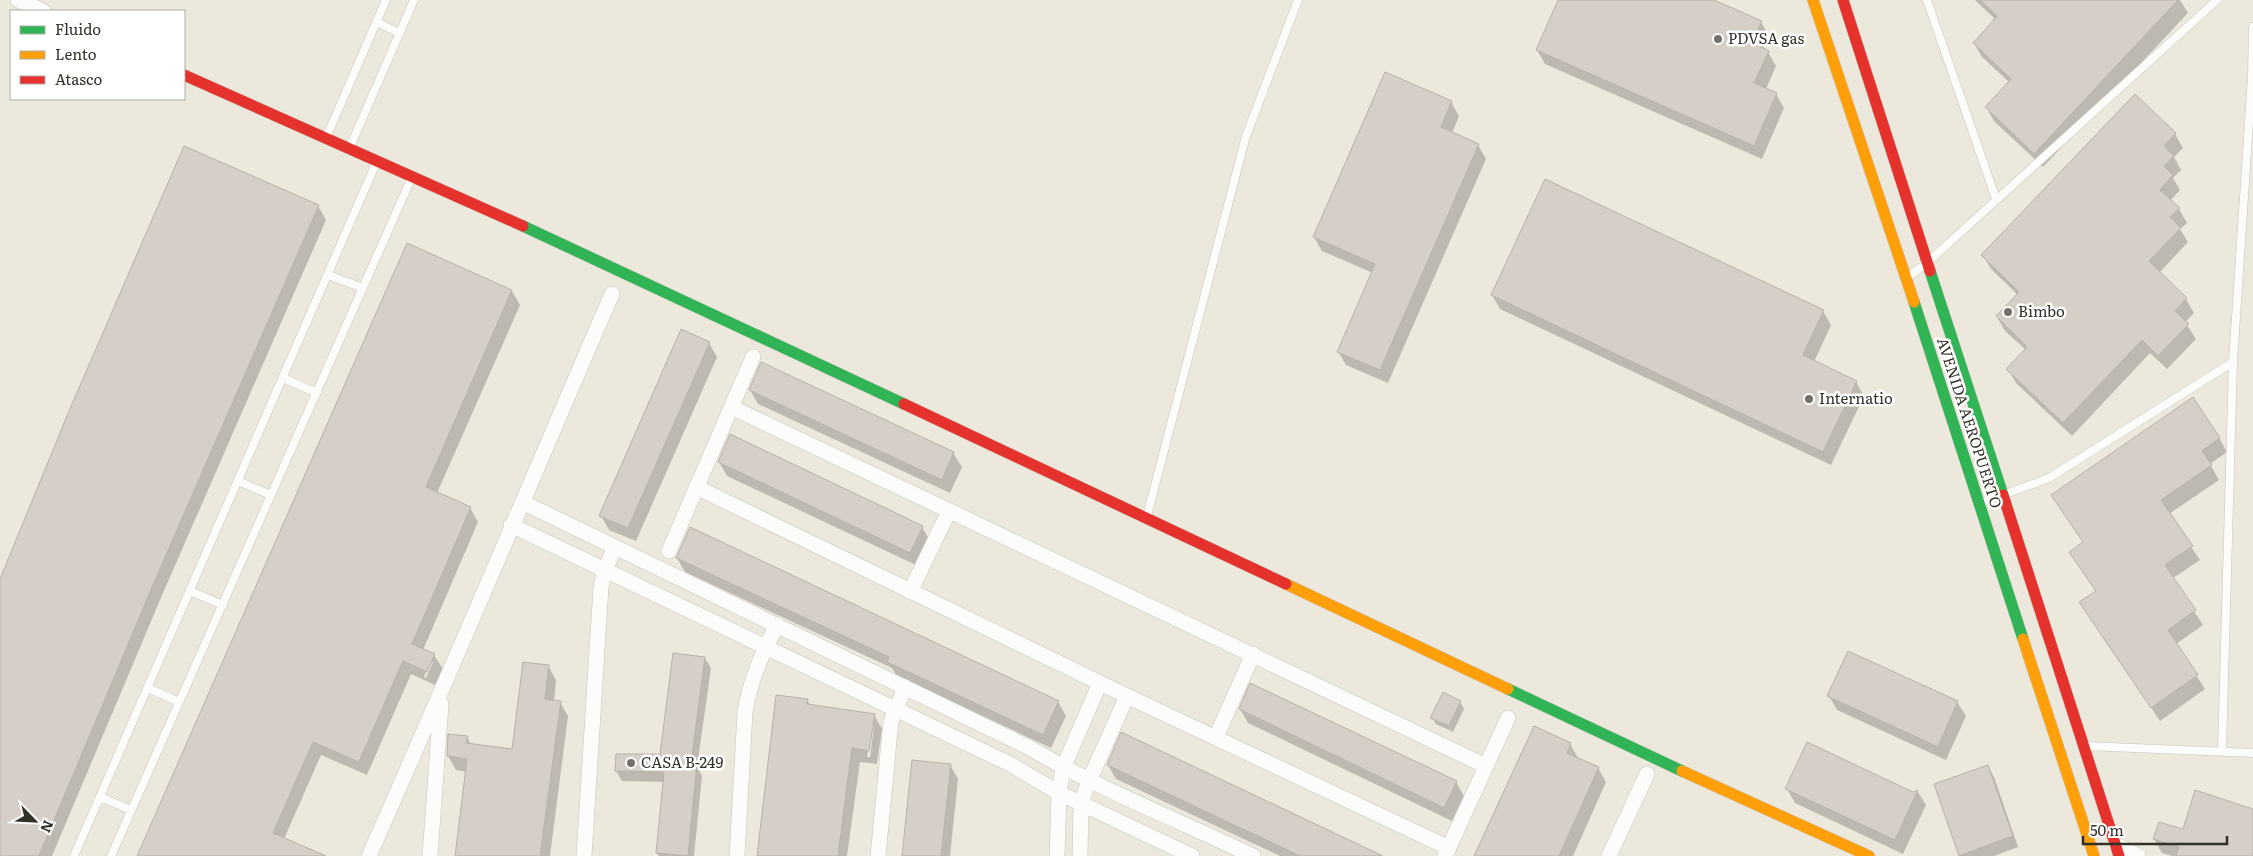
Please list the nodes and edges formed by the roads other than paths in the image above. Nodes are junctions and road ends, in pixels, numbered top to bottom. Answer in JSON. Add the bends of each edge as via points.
{"nodes":[{"id":1,"x":18,"y":0,"type":"edge"},
{"id":2,"x":386,"y":0,"type":"edge"},
{"id":3,"x":414,"y":0,"type":"edge"},
{"id":4,"x":1298,"y":0,"type":"edge"},
{"id":5,"x":1813,"y":0,"type":"edge"},
{"id":6,"x":1843,"y":0,"type":"edge"},
{"id":7,"x":1927,"y":0,"type":"edge"},
{"id":8,"x":2218,"y":0,"type":"edge"},
{"id":9,"x":41,"y":10,"type":"edge"},
{"id":10,"x":377,"y":22,"type":"junction"},
{"id":11,"x":2253,"y":27,"type":"edge"},
{"id":12,"x":399,"y":34,"type":"junction"},
{"id":13,"x":185,"y":74,"type":"edge"},
{"id":14,"x":326,"y":138,"type":"junction"},
{"id":15,"x":350,"y":149,"type":"junction"},
{"id":16,"x":377,"y":161,"type":"junction"},
{"id":17,"x":413,"y":176,"type":"junction"},
{"id":18,"x":1996,"y":199,"type":"junction"},
{"id":19,"x":1928,"y":262,"type":"junction"},
{"id":20,"x":328,"y":275,"type":"junction"},
{"id":21,"x":1906,"y":278,"type":"junction"},
{"id":22,"x":363,"y":288,"type":"junction"},
{"id":23,"x":612,"y":294,"type":"dead end"},
{"id":24,"x":753,"y":357,"type":"dead end"},
{"id":25,"x":2233,"y":362,"type":"junction"},
{"id":26,"x":282,"y":378,"type":"junction"},
{"id":27,"x":317,"y":392,"type":"junction"},
{"id":28,"x":731,"y":407,"type":"junction"},
{"id":29,"x":238,"y":481,"type":"junction"},
{"id":30,"x":696,"y":487,"type":"junction"},
{"id":31,"x":271,"y":495,"type":"junction"},
{"id":32,"x":2003,"y":496,"type":"junction"},
{"id":33,"x":522,"y":502,"type":"junction"},
{"id":34,"x":1980,"y":504,"type":"junction"},
{"id":35,"x":949,"y":511,"type":"junction"},
{"id":36,"x":1146,"y":518,"type":"junction"},
{"id":37,"x":511,"y":525,"type":"junction"},
{"id":38,"x":615,"y":547,"type":"junction"},
{"id":39,"x":669,"y":550,"type":"dead end"},
{"id":40,"x":605,"y":570,"type":"junction"},
{"id":41,"x":190,"y":591,"type":"junction"},
{"id":42,"x":910,"y":592,"type":"junction"},
{"id":43,"x":223,"y":605,"type":"junction"},
{"id":44,"x":777,"y":625,"type":"junction"},
{"id":45,"x":765,"y":648,"type":"junction"},
{"id":46,"x":1253,"y":654,"type":"junction"},
{"id":47,"x":1100,"y":683,"type":"junction"},
{"id":48,"x":905,"y":687,"type":"junction"},
{"id":49,"x":148,"y":688,"type":"junction"},
{"id":50,"x":442,"y":692,"type":"junction"},
{"id":51,"x":1127,"y":696,"type":"junction"},
{"id":52,"x":179,"y":702,"type":"junction"},
{"id":53,"x":896,"y":709,"type":"junction"},
{"id":54,"x":1508,"y":718,"type":"dead end"},
{"id":55,"x":1216,"y":736,"type":"junction"},
{"id":56,"x":2084,"y":746,"type":"junction"},
{"id":57,"x":2222,"y":752,"type":"junction"},
{"id":58,"x":2253,"y":753,"type":"edge"},
{"id":59,"x":1486,"y":766,"type":"junction"},
{"id":60,"x":1063,"y":768,"type":"junction"},
{"id":61,"x":1647,"y":774,"type":"dead end"},
{"id":62,"x":1089,"y":781,"type":"junction"},
{"id":63,"x":1059,"y":793,"type":"junction"},
{"id":64,"x":100,"y":797,"type":"junction"},
{"id":65,"x":1081,"y":803,"type":"junction"},
{"id":66,"x":131,"y":810,"type":"junction"},
{"id":67,"x":1192,"y":827,"type":"junction"},
{"id":68,"x":2117,"y":850,"type":"edge"},
{"id":69,"x":1447,"y":852,"type":"edge"},
{"id":70,"x":1187,"y":855,"type":"edge"},
{"id":71,"x":74,"y":856,"type":"edge"},
{"id":72,"x":111,"y":856,"type":"edge"},
{"id":73,"x":369,"y":856,"type":"edge"},
{"id":74,"x":430,"y":856,"type":"edge"},
{"id":75,"x":584,"y":856,"type":"edge"},
{"id":76,"x":737,"y":856,"type":"edge"},
{"id":77,"x":878,"y":856,"type":"edge"},
{"id":78,"x":1057,"y":856,"type":"edge"},
{"id":79,"x":1080,"y":856,"type":"edge"},
{"id":80,"x":1253,"y":856,"type":"edge"},
{"id":81,"x":1609,"y":856,"type":"edge"},
{"id":82,"x":1869,"y":856,"type":"edge"},
{"id":83,"x":2094,"y":856,"type":"edge"},
{"id":84,"x":2138,"y":856,"type":"edge"}],
"edges":[{"from":1,"to":9,"type":"street"},
{"from":2,"to":10,"type":"lane"},
{"from":3,"to":12,"type":"lane"},
{"from":4,"to":36,"type":"lane","via":[[1246,136]]},
{"from":5,"to":21,"type":"street","name":"AVENIDA AEROPUERTO"},
{"from":6,"to":19,"type":"street","name":"AVENIDA AEROPUERTO"},
{"from":7,"to":18,"type":"lane"},
{"from":8,"to":18,"type":"lane"},
{"from":10,"to":12,"type":"lane"},
{"from":10,"to":14,"type":"lane"},
{"from":11,"to":25,"type":"lane"},
{"from":12,"to":15,"type":"lane"},
{"from":13,"to":14,"type":"street"},
{"from":14,"to":15,"type":"street"},
{"from":15,"to":16,"type":"street"},
{"from":16,"to":17,"type":"street"},
{"from":16,"to":20,"type":"lane"},
{"from":17,"to":22,"type":"lane"},
{"from":17,"to":36,"type":"street","via":[[578,250]]},
{"from":18,"to":19,"type":"lane"},
{"from":19,"to":21,"type":"lane"},
{"from":19,"to":32,"type":"street","name":"AVENIDA AEROPUERTO"},
{"from":20,"to":22,"type":"lane"},
{"from":20,"to":26,"type":"lane"},
{"from":21,"to":34,"type":"street","name":"AVENIDA AEROPUERTO"},
{"from":22,"to":27,"type":"lane"},
{"from":23,"to":33,"type":"street"},
{"from":24,"to":28,"type":"street"},
{"from":25,"to":32,"type":"lane","via":[[2049,478]]},
{"from":25,"to":57,"type":"lane"},
{"from":26,"to":27,"type":"lane"},
{"from":26,"to":29,"type":"lane"},
{"from":27,"to":31,"type":"lane"},
{"from":28,"to":30,"type":"street"},
{"from":28,"to":35,"type":"street"},
{"from":29,"to":31,"type":"lane"},
{"from":29,"to":41,"type":"lane"},
{"from":30,"to":39,"type":"street"},
{"from":30,"to":42,"type":"street"},
{"from":31,"to":43,"type":"lane"},
{"from":32,"to":34,"type":"lane"},
{"from":32,"to":56,"type":"street","name":"AVENIDA AEROPUERTO"},
{"from":33,"to":37,"type":"street"},
{"from":33,"to":38,"type":"street"},
{"from":34,"to":83,"type":"street","name":"AVENIDA AEROPUERTO"},
{"from":35,"to":42,"type":"street"},
{"from":35,"to":46,"type":"street"},
{"from":36,"to":82,"type":"street"},
{"from":37,"to":40,"type":"street"},
{"from":37,"to":50,"type":"street"},
{"from":38,"to":40,"type":"street"},
{"from":38,"to":44,"type":"street"},
{"from":40,"to":45,"type":"street"},
{"from":40,"to":75,"type":"street","via":[[601,587]]},
{"from":41,"to":43,"type":"lane"},
{"from":41,"to":49,"type":"lane"},
{"from":42,"to":47,"type":"street"},
{"from":43,"to":52,"type":"lane"},
{"from":44,"to":45,"type":"street"},
{"from":44,"to":48,"type":"street"},
{"from":45,"to":53,"type":"street"},
{"from":45,"to":76,"type":"street","via":[[748,692],[745,712]]},
{"from":46,"to":55,"type":"street"},
{"from":46,"to":59,"type":"street"},
{"from":47,"to":51,"type":"street"},
{"from":47,"to":60,"type":"street"},
{"from":48,"to":53,"type":"street"},
{"from":48,"to":60,"type":"street","via":[[1030,748]]},
{"from":49,"to":52,"type":"lane"},
{"from":49,"to":64,"type":"lane"},
{"from":50,"to":73,"type":"street"},
{"from":50,"to":74,"type":"street"},
{"from":51,"to":55,"type":"street"},
{"from":51,"to":62,"type":"street"},
{"from":52,"to":66,"type":"lane"},
{"from":53,"to":63,"type":"street","via":[[1010,764]]},
{"from":53,"to":77,"type":"street","via":[[891,721]]},
{"from":54,"to":59,"type":"street"},
{"from":55,"to":69,"type":"street"},
{"from":56,"to":57,"type":"lane"},
{"from":56,"to":68,"type":"street","name":"AVENIDA AEROPUERTO"},
{"from":57,"to":58,"type":"lane"},
{"from":59,"to":69,"type":"street"},
{"from":60,"to":62,"type":"street"},
{"from":60,"to":63,"type":"street"},
{"from":61,"to":81,"type":"street"},
{"from":62,"to":65,"type":"street"},
{"from":62,"to":67,"type":"street"},
{"from":63,"to":65,"type":"street"},
{"from":63,"to":78,"type":"street"},
{"from":64,"to":66,"type":"lane"},
{"from":64,"to":71,"type":"lane"},
{"from":65,"to":70,"type":"street"},
{"from":65,"to":79,"type":"street"},
{"from":66,"to":72,"type":"lane"},
{"from":67,"to":70,"type":"street"},
{"from":67,"to":80,"type":"street"},
{"from":68,"to":84,"type":"street"}]}
